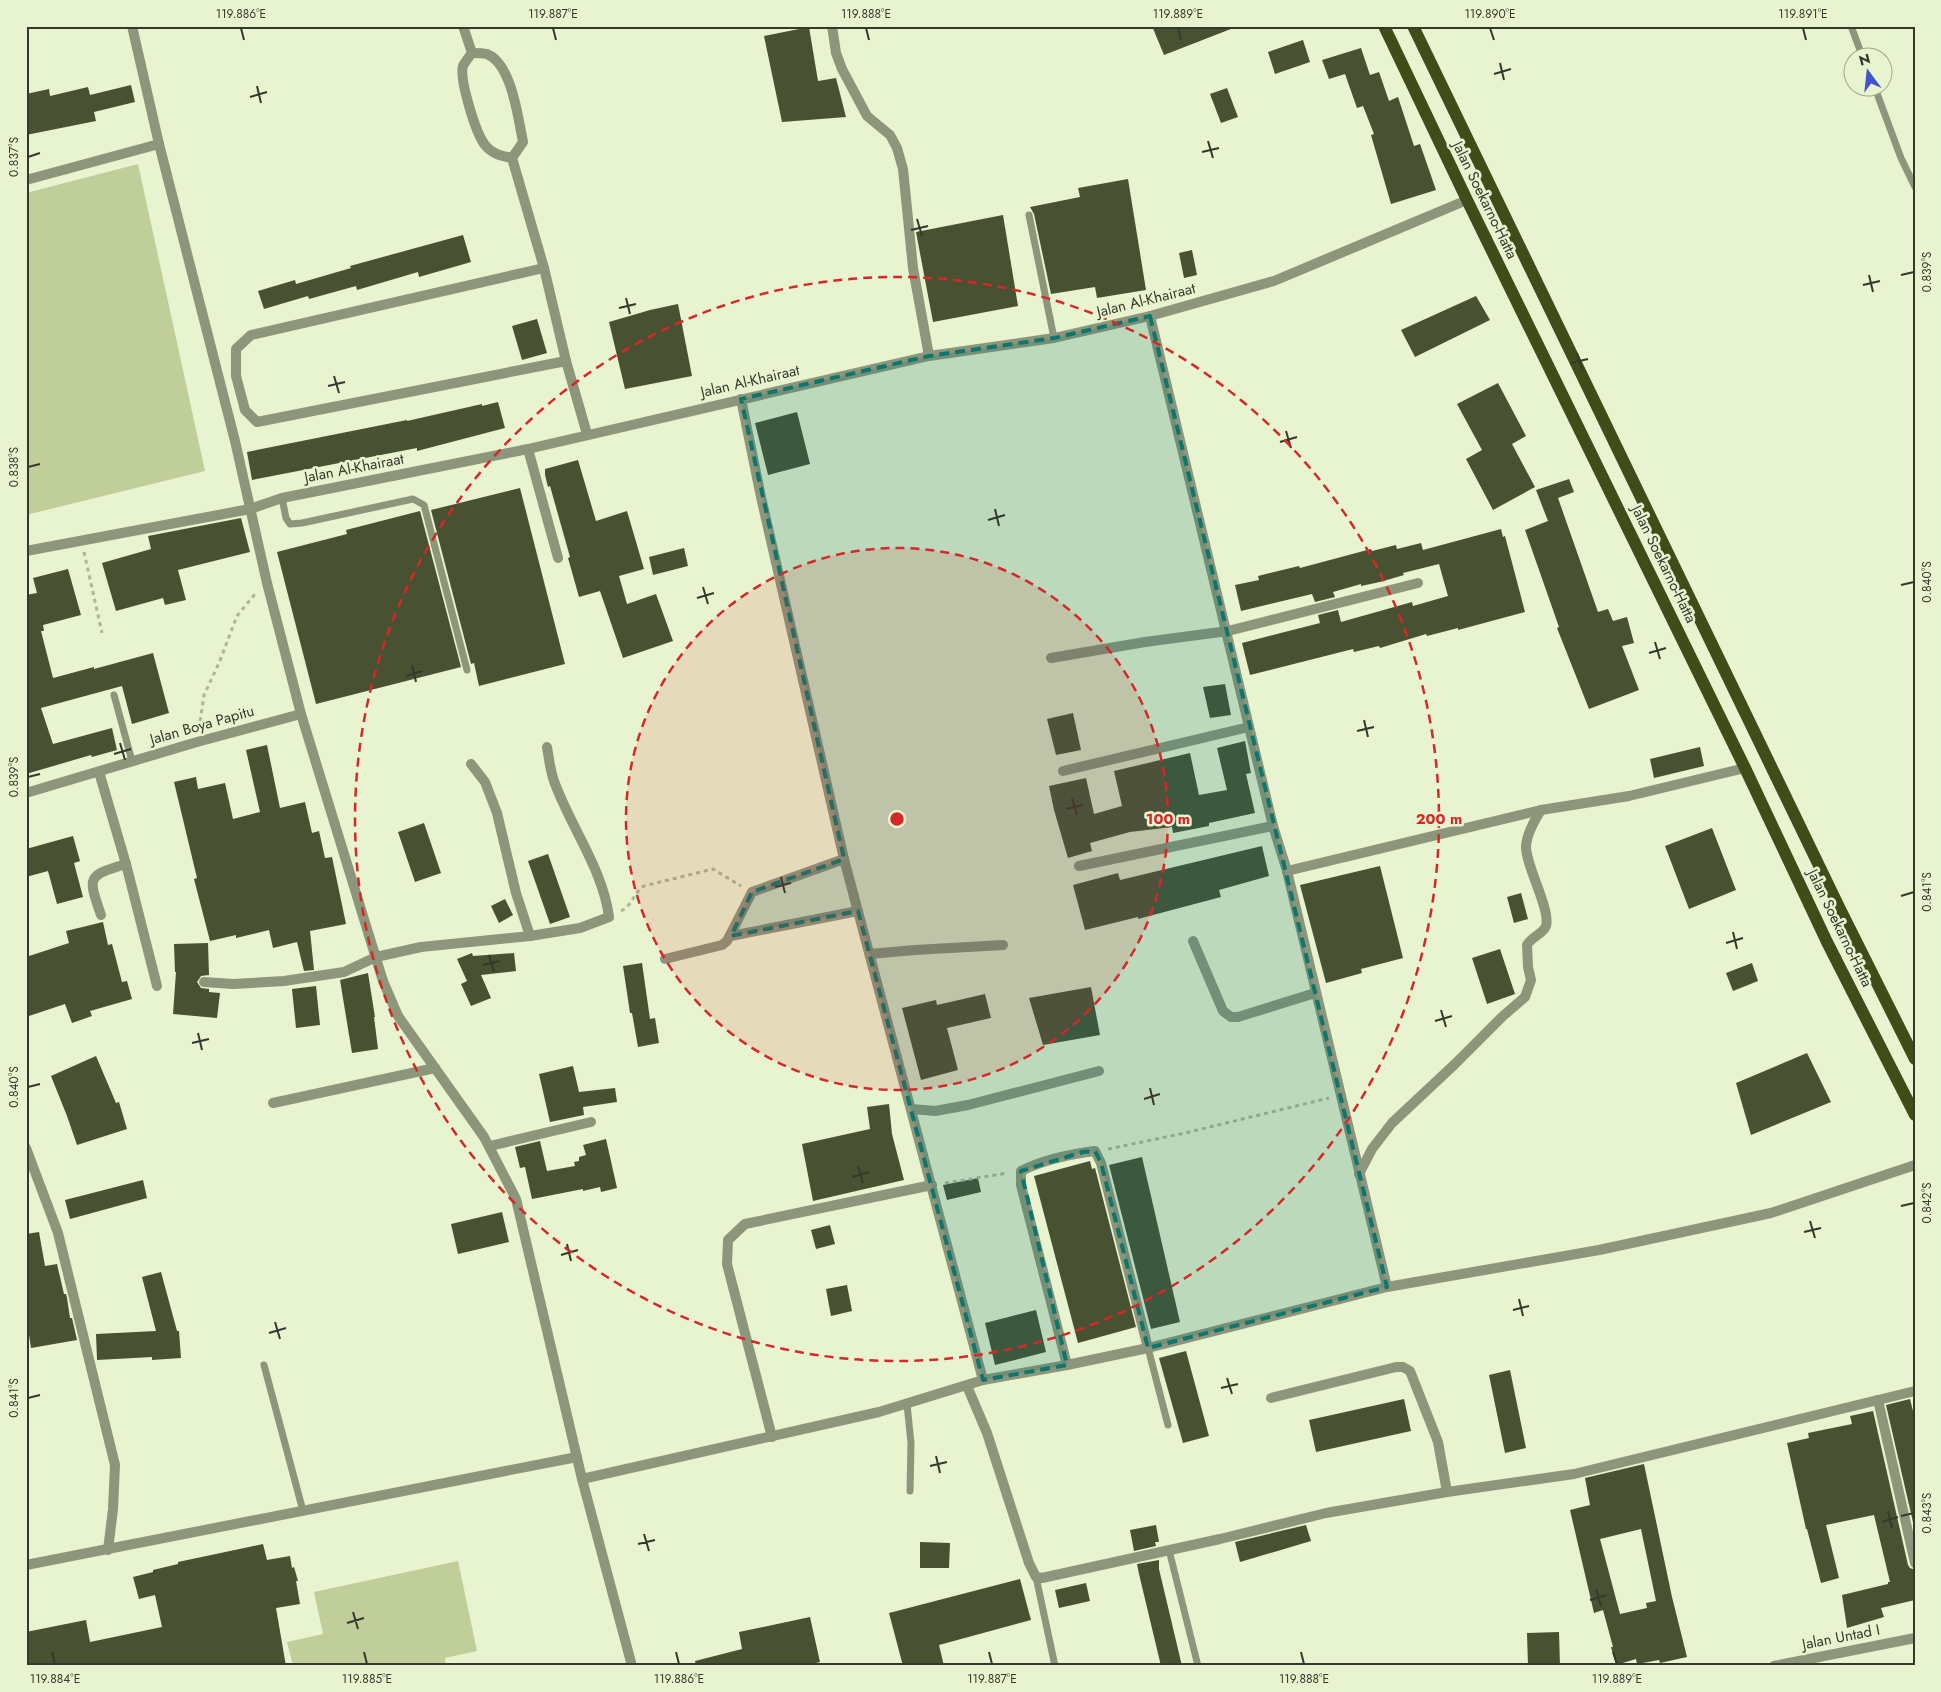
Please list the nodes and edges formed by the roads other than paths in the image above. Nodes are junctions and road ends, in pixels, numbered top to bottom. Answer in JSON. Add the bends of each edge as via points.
{"nodes":[{"id":1,"x":132,"y":26,"type":"edge"},
{"id":2,"x":463,"y":26,"type":"edge"},
{"id":3,"x":832,"y":26,"type":"edge"},
{"id":4,"x":1384,"y":26,"type":"edge"},
{"id":5,"x":1413,"y":26,"type":"edge"},
{"id":6,"x":1851,"y":26,"type":"edge"},
{"id":7,"x":1859,"y":48,"type":"edge"},
{"id":8,"x":472,"y":53,"type":"junction"},
{"id":9,"x":1878,"y":98,"type":"edge"},
{"id":10,"x":159,"y":144,"type":"junction"},
{"id":11,"x":512,"y":158,"type":"junction"},
{"id":12,"x":26,"y":180,"type":"edge"},
{"id":13,"x":1915,"y":187,"type":"edge"},
{"id":14,"x":1467,"y":200,"type":"junction"},
{"id":15,"x":1029,"y":215,"type":"dead end"},
{"id":16,"x":544,"y":268,"type":"junction"},
{"id":17,"x":1150,"y":316,"type":"junction"},
{"id":18,"x":1054,"y":338,"type":"junction"},
{"id":19,"x":929,"y":356,"type":"junction"},
{"id":20,"x":566,"y":361,"type":"junction"},
{"id":21,"x":741,"y":399,"type":"junction"},
{"id":22,"x":588,"y":434,"type":"junction"},
{"id":23,"x":528,"y":449,"type":"junction"},
{"id":24,"x":282,"y":498,"type":"junction"},
{"id":25,"x":250,"y":509,"type":"junction"},
{"id":26,"x":26,"y":551,"type":"edge"},
{"id":27,"x":558,"y":558,"type":"dead end"},
{"id":28,"x":1418,"y":583,"type":"dead end"},
{"id":29,"x":1228,"y":631,"type":"junction"},
{"id":30,"x":1051,"y":658,"type":"dead end"},
{"id":31,"x":467,"y":670,"type":"dead end"},
{"id":32,"x":114,"y":695,"type":"dead end"},
{"id":33,"x":301,"y":714,"type":"junction"},
{"id":34,"x":1249,"y":727,"type":"junction"},
{"id":35,"x":547,"y":747,"type":"dead end"},
{"id":36,"x":132,"y":761,"type":"junction"},
{"id":37,"x":471,"y":764,"type":"dead end"},
{"id":38,"x":1745,"y":768,"type":"junction"},
{"id":39,"x":1063,"y":771,"type":"dead end"},
{"id":40,"x":99,"y":772,"type":"junction"},
{"id":41,"x":26,"y":793,"type":"edge"},
{"id":42,"x":1540,"y":810,"type":"junction"},
{"id":43,"x":1273,"y":826,"type":"junction"},
{"id":44,"x":844,"y":859,"type":"junction"},
{"id":45,"x":126,"y":864,"type":"junction"},
{"id":46,"x":1079,"y":866,"type":"dead end"},
{"id":47,"x":1287,"y":871,"type":"junction"},
{"id":48,"x":858,"y":911,"type":"junction"},
{"id":49,"x":101,"y":915,"type":"dead end"},
{"id":50,"x":530,"y":936,"type":"junction"},
{"id":51,"x":731,"y":936,"type":"junction"},
{"id":52,"x":1193,"y":941,"type":"dead end"},
{"id":53,"x":1004,"y":945,"type":"dead end"},
{"id":54,"x":870,"y":954,"type":"junction"},
{"id":55,"x":376,"y":957,"type":"junction"},
{"id":56,"x":665,"y":960,"type":"dead end"},
{"id":57,"x":204,"y":982,"type":"dead end"},
{"id":58,"x":157,"y":986,"type":"dead end"},
{"id":59,"x":1315,"y":994,"type":"junction"},
{"id":60,"x":1915,"y":1059,"type":"edge"},
{"id":61,"x":435,"y":1068,"type":"junction"},
{"id":62,"x":1099,"y":1071,"type":"dead end"},
{"id":63,"x":273,"y":1103,"type":"dead end"},
{"id":64,"x":912,"y":1109,"type":"junction"},
{"id":65,"x":1915,"y":1115,"type":"edge"},
{"id":66,"x":590,"y":1122,"type":"dead end"},
{"id":67,"x":490,"y":1146,"type":"junction"},
{"id":68,"x":26,"y":1148,"type":"edge"},
{"id":69,"x":1915,"y":1165,"type":"edge"},
{"id":70,"x":1359,"y":1174,"type":"junction"},
{"id":71,"x":932,"y":1184,"type":"junction"},
{"id":72,"x":1386,"y":1288,"type":"junction"},
{"id":73,"x":1148,"y":1348,"type":"junction"},
{"id":74,"x":264,"y":1365,"type":"dead end"},
{"id":75,"x":1067,"y":1365,"type":"junction"},
{"id":76,"x":983,"y":1380,"type":"junction"},
{"id":77,"x":967,"y":1386,"type":"junction"},
{"id":78,"x":1915,"y":1391,"type":"edge"},
{"id":79,"x":1271,"y":1398,"type":"dead end"},
{"id":80,"x":1878,"y":1400,"type":"junction"},
{"id":81,"x":907,"y":1404,"type":"junction"},
{"id":82,"x":1168,"y":1425,"type":"dead end"},
{"id":83,"x":772,"y":1437,"type":"junction"},
{"id":84,"x":577,"y":1457,"type":"junction"},
{"id":85,"x":582,"y":1479,"type":"junction"},
{"id":86,"x":910,"y":1491,"type":"dead end"},
{"id":87,"x":1447,"y":1492,"type":"junction"},
{"id":88,"x":303,"y":1511,"type":"junction"},
{"id":89,"x":108,"y":1550,"type":"junction"},
{"id":90,"x":1168,"y":1550,"type":"junction"},
{"id":91,"x":1915,"y":1563,"type":"edge"},
{"id":92,"x":26,"y":1565,"type":"edge"},
{"id":93,"x":1036,"y":1577,"type":"junction"},
{"id":94,"x":1915,"y":1638,"type":"edge"},
{"id":95,"x":632,"y":1666,"type":"edge"},
{"id":96,"x":1055,"y":1666,"type":"edge"},
{"id":97,"x":1198,"y":1666,"type":"edge"},
{"id":98,"x":1774,"y":1666,"type":"edge"}],
"edges":[{"from":1,"to":10,"type":"street"},
{"from":2,"to":8,"type":"street"},
{"from":3,"to":19,"type":"street","via":[[842,69],[867,116],[890,135],[903,170],[913,268]]},
{"from":4,"to":14,"type":"main road","name":"Jalan Soekarno-Hatta"},
{"from":5,"to":60,"type":"main road","name":"Jalan Soekarno-Hatta"},
{"from":6,"to":7,"type":"lane"},
{"from":8,"to":11,"type":"street","via":[[463,66],[462,80],[474,122],[484,144],[497,155]]},
{"from":8,"to":11,"type":"street","via":[[487,54],[500,63],[507,78],[523,142]]},
{"from":9,"to":13,"type":"lane"},
{"from":10,"to":12,"type":"street"},
{"from":10,"to":25,"type":"street"},
{"from":11,"to":16,"type":"street"},
{"from":14,"to":17,"type":"street","name":"Jalan Al-Khairaat","via":[[1274,281]]},
{"from":14,"to":38,"type":"main road","name":"Jalan Soekarno-Hatta"},
{"from":15,"to":18,"type":"lane"},
{"from":16,"to":20,"type":"street"},
{"from":16,"to":20,"type":"street","via":[[251,335],[236,349],[236,376],[245,410],[257,422]]},
{"from":17,"to":18,"type":"street","name":"Jalan Al-Khairaat"},
{"from":17,"to":29,"type":"street"},
{"from":18,"to":19,"type":"street","name":"Jalan Al-Khairaat"},
{"from":19,"to":21,"type":"street","name":"Jalan Al-Khairaat"},
{"from":20,"to":22,"type":"street"},
{"from":21,"to":22,"type":"street","name":"Jalan Al-Khairaat"},
{"from":21,"to":44,"type":"street"},
{"from":22,"to":23,"type":"street","name":"Jalan Al-Khairaat"},
{"from":23,"to":24,"type":"street","name":"Jalan Al-Khairaat"},
{"from":23,"to":27,"type":"street"},
{"from":24,"to":25,"type":"street","name":"Jalan Al-Khairaat"},
{"from":24,"to":31,"type":"lane","via":[[290,524],[413,499],[424,505]]},
{"from":25,"to":26,"type":"street","name":"Jalan Al-Khairaat"},
{"from":25,"to":33,"type":"street"},
{"from":28,"to":29,"type":"street"},
{"from":29,"to":30,"type":"street"},
{"from":29,"to":34,"type":"street"},
{"from":32,"to":36,"type":"lane"},
{"from":33,"to":36,"type":"street","name":"Jalan Boya Papitu"},
{"from":33,"to":55,"type":"street"},
{"from":34,"to":39,"type":"street"},
{"from":34,"to":43,"type":"street"},
{"from":35,"to":50,"type":"street","via":[[553,779],[594,867],[607,901],[609,917],[580,928]]},
{"from":36,"to":40,"type":"street","name":"Jalan Boya Papitu"},
{"from":37,"to":50,"type":"street","via":[[485,782],[496,813]]},
{"from":38,"to":42,"type":"street","via":[[1629,796]]},
{"from":38,"to":65,"type":"main road","name":"Jalan Soekarno-Hatta","via":[[1827,942]]},
{"from":40,"to":41,"type":"street","name":"Jalan Boya Papitu"},
{"from":40,"to":45,"type":"street"},
{"from":42,"to":47,"type":"street"},
{"from":42,"to":70,"type":"street","via":[[1530,828],[1526,848],[1547,924],[1526,948],[1531,980],[1525,997],[1392,1123],[1372,1149]]},
{"from":43,"to":46,"type":"street"},
{"from":43,"to":47,"type":"street"},
{"from":44,"to":48,"type":"street"},
{"from":44,"to":51,"type":"street","via":[[752,892]]},
{"from":45,"to":49,"type":"street","via":[[96,874],[93,879],[92,890]]},
{"from":45,"to":58,"type":"street"},
{"from":47,"to":59,"type":"street"},
{"from":48,"to":51,"type":"street"},
{"from":48,"to":54,"type":"street"},
{"from":50,"to":55,"type":"street","via":[[421,947]]},
{"from":51,"to":56,"type":"street","via":[[722,944]]},
{"from":52,"to":59,"type":"street","via":[[1223,1011],[1231,1017]]},
{"from":53,"to":54,"type":"street"},
{"from":54,"to":64,"type":"street"},
{"from":55,"to":57,"type":"street","via":[[344,972],[292,980],[233,984]]},
{"from":55,"to":61,"type":"street","via":[[398,1016]]},
{"from":59,"to":70,"type":"street"},
{"from":61,"to":63,"type":"street"},
{"from":61,"to":67,"type":"street"},
{"from":62,"to":64,"type":"street","via":[[968,1105],[935,1111]]},
{"from":64,"to":71,"type":"street"},
{"from":66,"to":67,"type":"street"},
{"from":67,"to":84,"type":"street","via":[[516,1200]]},
{"from":68,"to":89,"type":"street","via":[[58,1233],[115,1465]]},
{"from":69,"to":72,"type":"street","via":[[1771,1213],[1599,1250]]},
{"from":70,"to":72,"type":"street"},
{"from":71,"to":76,"type":"street"},
{"from":71,"to":83,"type":"street","via":[[744,1224],[728,1240],[727,1264]]},
{"from":72,"to":73,"type":"street"},
{"from":73,"to":75,"type":"street"},
{"from":73,"to":75,"type":"street","via":[[1101,1163],[1096,1151],[1083,1152],[1021,1171],[1021,1185]]},
{"from":73,"to":82,"type":"lane"},
{"from":74,"to":88,"type":"lane"},
{"from":75,"to":76,"type":"street"},
{"from":76,"to":77,"type":"street"},
{"from":77,"to":81,"type":"street"},
{"from":77,"to":93,"type":"street","via":[[987,1433]]},
{"from":78,"to":80,"type":"street"},
{"from":79,"to":87,"type":"street","via":[[1396,1367],[1410,1371],[1438,1442]]},
{"from":80,"to":87,"type":"street","via":[[1574,1474]]},
{"from":80,"to":91,"type":"street"},
{"from":81,"to":83,"type":"street"},
{"from":81,"to":86,"type":"lane","via":[[911,1443]]},
{"from":83,"to":85,"type":"street"},
{"from":84,"to":85,"type":"street"},
{"from":84,"to":88,"type":"street"},
{"from":85,"to":95,"type":"street"},
{"from":87,"to":90,"type":"street","via":[[1326,1513]]},
{"from":88,"to":89,"type":"street"},
{"from":89,"to":92,"type":"street"},
{"from":90,"to":93,"type":"street","via":[[1049,1578]]},
{"from":90,"to":97,"type":"lane"},
{"from":93,"to":96,"type":"lane"},
{"from":94,"to":98,"type":"street","name":"Jalan Untad I"}]}
